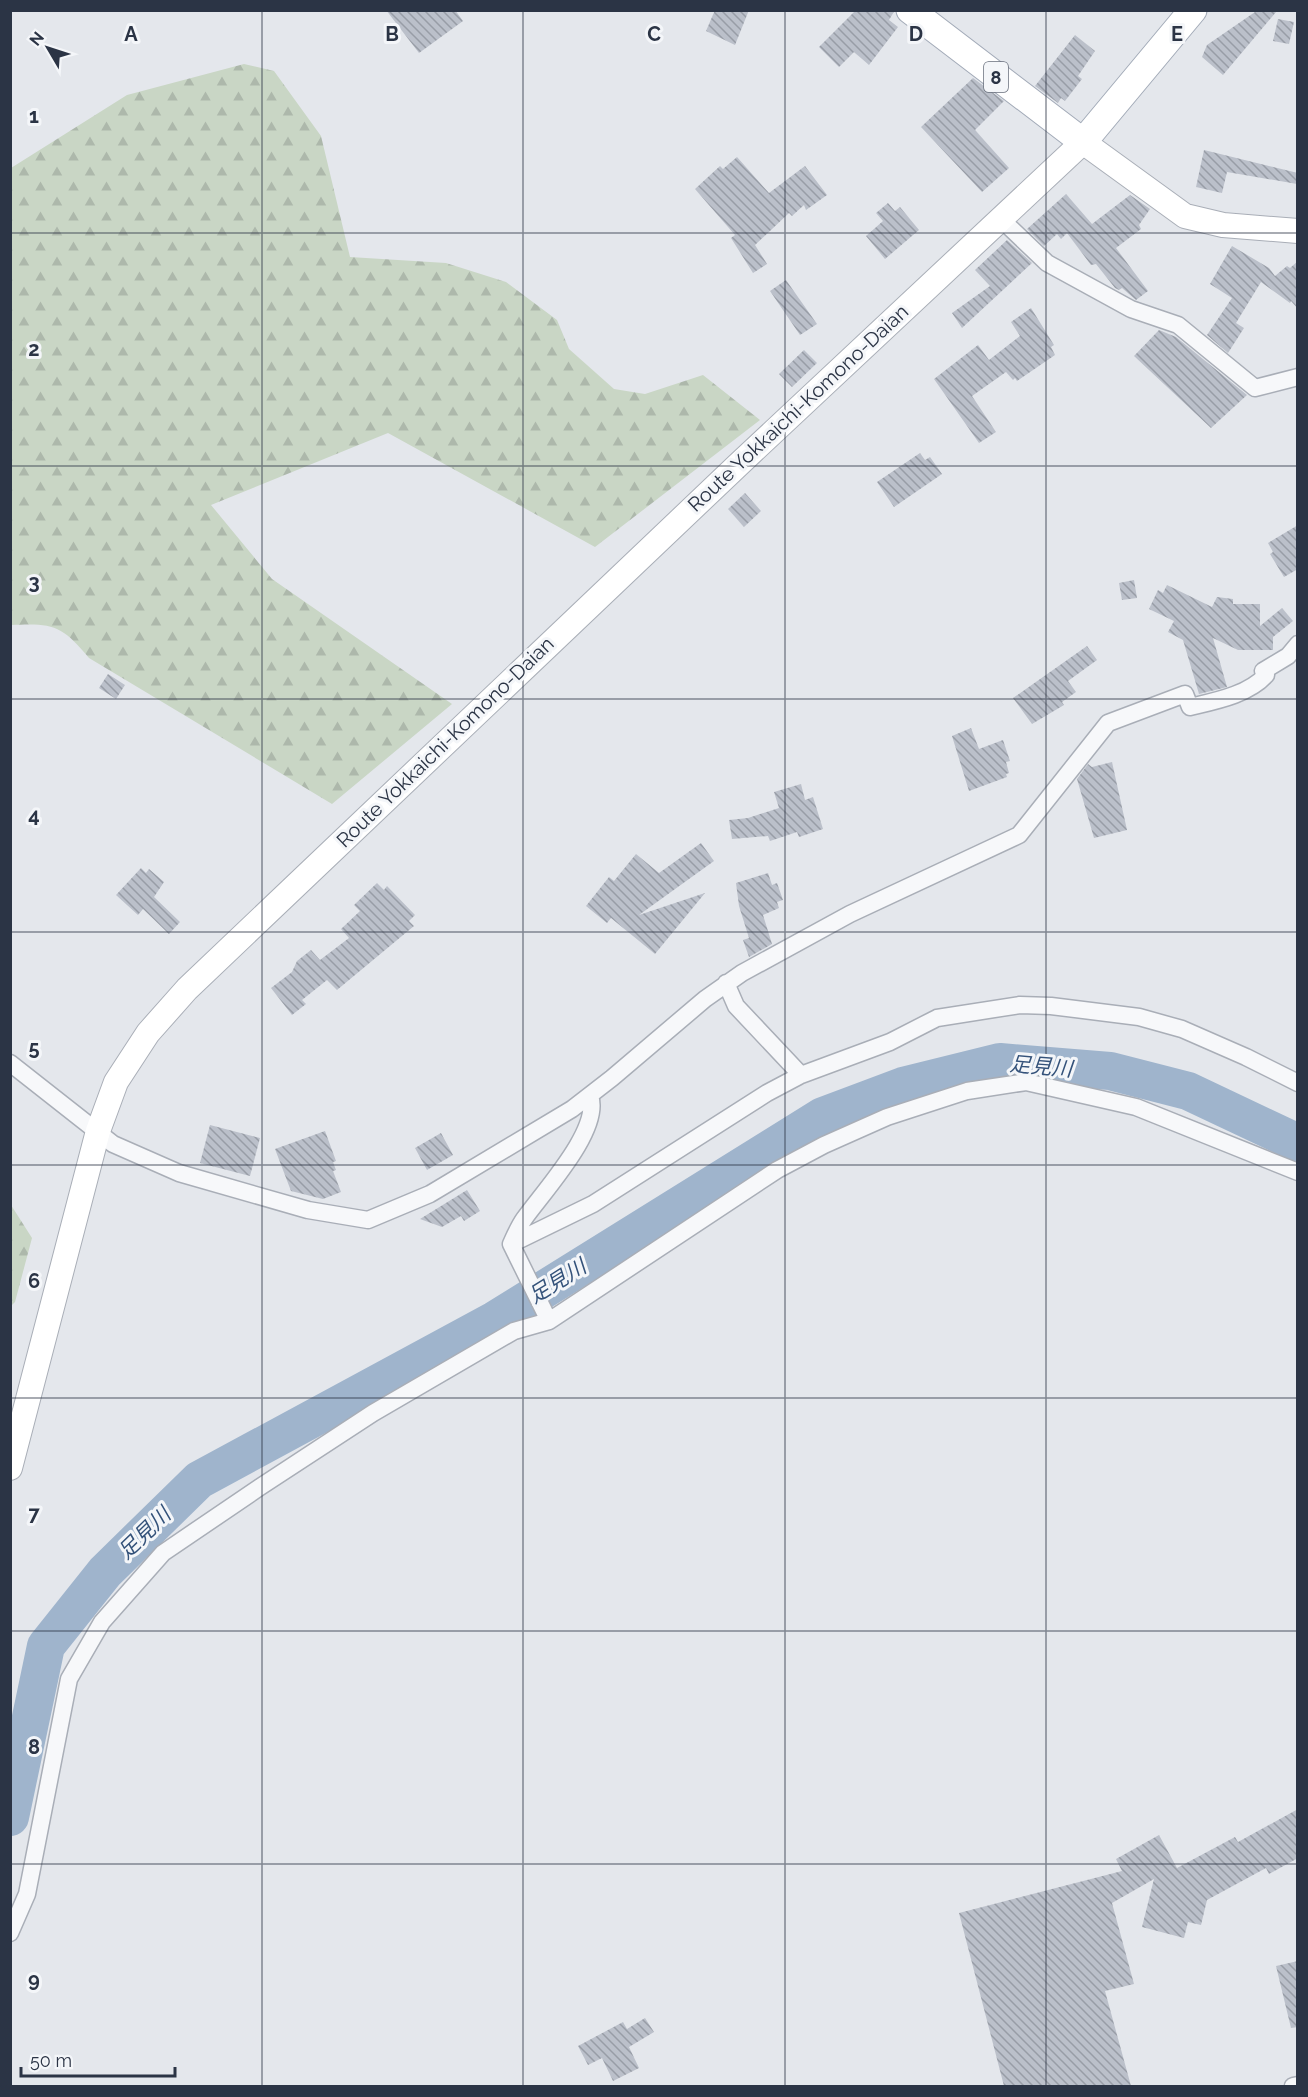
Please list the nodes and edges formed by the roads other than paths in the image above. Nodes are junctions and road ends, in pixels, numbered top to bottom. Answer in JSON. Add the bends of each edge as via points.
{"nodes":[{"id":1,"x":910,"y":10,"type":"edge"},
{"id":2,"x":1192,"y":10,"type":"edge"},
{"id":3,"x":1083,"y":142,"type":"junction"},
{"id":4,"x":1000,"y":218,"type":"junction"},
{"id":5,"x":1298,"y":231,"type":"edge"},
{"id":6,"x":1298,"y":377,"type":"edge"},
{"id":7,"x":1298,"y":644,"type":"edge"},
{"id":8,"x":726,"y":983,"type":"junction"},
{"id":9,"x":10,"y":1063,"type":"edge"},
{"id":10,"x":801,"y":1075,"type":"junction"},
{"id":11,"x":1298,"y":1083,"type":"edge"},
{"id":12,"x":590,"y":1096,"type":"junction"},
{"id":13,"x":98,"y":1131,"type":"junction"},
{"id":14,"x":1298,"y":1172,"type":"edge"},
{"id":15,"x":511,"y":1244,"type":"junction"},
{"id":16,"x":549,"y":1321,"type":"junction"},
{"id":17,"x":10,"y":1468,"type":"edge"},
{"id":18,"x":10,"y":1933,"type":"edge"},
{"id":19,"x":1298,"y":2085,"type":"edge"},
{"id":20,"x":1293,"y":2086,"type":"edge"}],
"edges":[{"from":1,"to":3,"type":"main road","number":"8"},
{"from":2,"to":3,"type":"main road"},
{"from":3,"to":4,"type":"main road","name":"Route Yokkaichi-Komono-Daian"},
{"from":3,"to":5,"type":"main road","via":[[1185,216],[1223,225]]},
{"from":4,"to":6,"type":"street","via":[[1047,263],[1131,309],[1178,325],[1255,388]]},
{"from":4,"to":13,"type":"main road","name":"Route Yokkaichi-Komono-Daian","via":[[187,988],[148,1033],[116,1082]]},
{"from":7,"to":8,"type":"street","via":[[1288,656],[1263,671],[1266,675],[1262,680],[1242,691],[1190,707],[1185,694],[1108,723],[1019,835],[850,914]]},
{"from":8,"to":10,"type":"street","via":[[736,1006]]},
{"from":8,"to":12,"type":"street"},
{"from":9,"to":13,"type":"street"},
{"from":10,"to":11,"type":"street","via":[[890,1042],[937,1018],[1020,1005],[1139,1017],[1182,1029]]},
{"from":10,"to":15,"type":"street","via":[[593,1204]]},
{"from":12,"to":13,"type":"street","via":[[452,1182],[368,1220],[308,1210],[179,1173],[113,1144]]},
{"from":12,"to":15,"type":"street","via":[[594,1106],[589,1121],[568,1160],[522,1221]]},
{"from":13,"to":17,"type":"main road","name":"Route Yokkaichi-Komono-Daian"},
{"from":14,"to":16,"type":"street","via":[[1136,1107],[1026,1082],[967,1091],[887,1117],[777,1170]]},
{"from":15,"to":16,"type":"street"},
{"from":16,"to":18,"type":"street","via":[[514,1331],[494,1342],[373,1413],[250,1493],[163,1553],[102,1622],[69,1679],[27,1894]]},
{"from":19,"to":20,"type":"street"}]}
